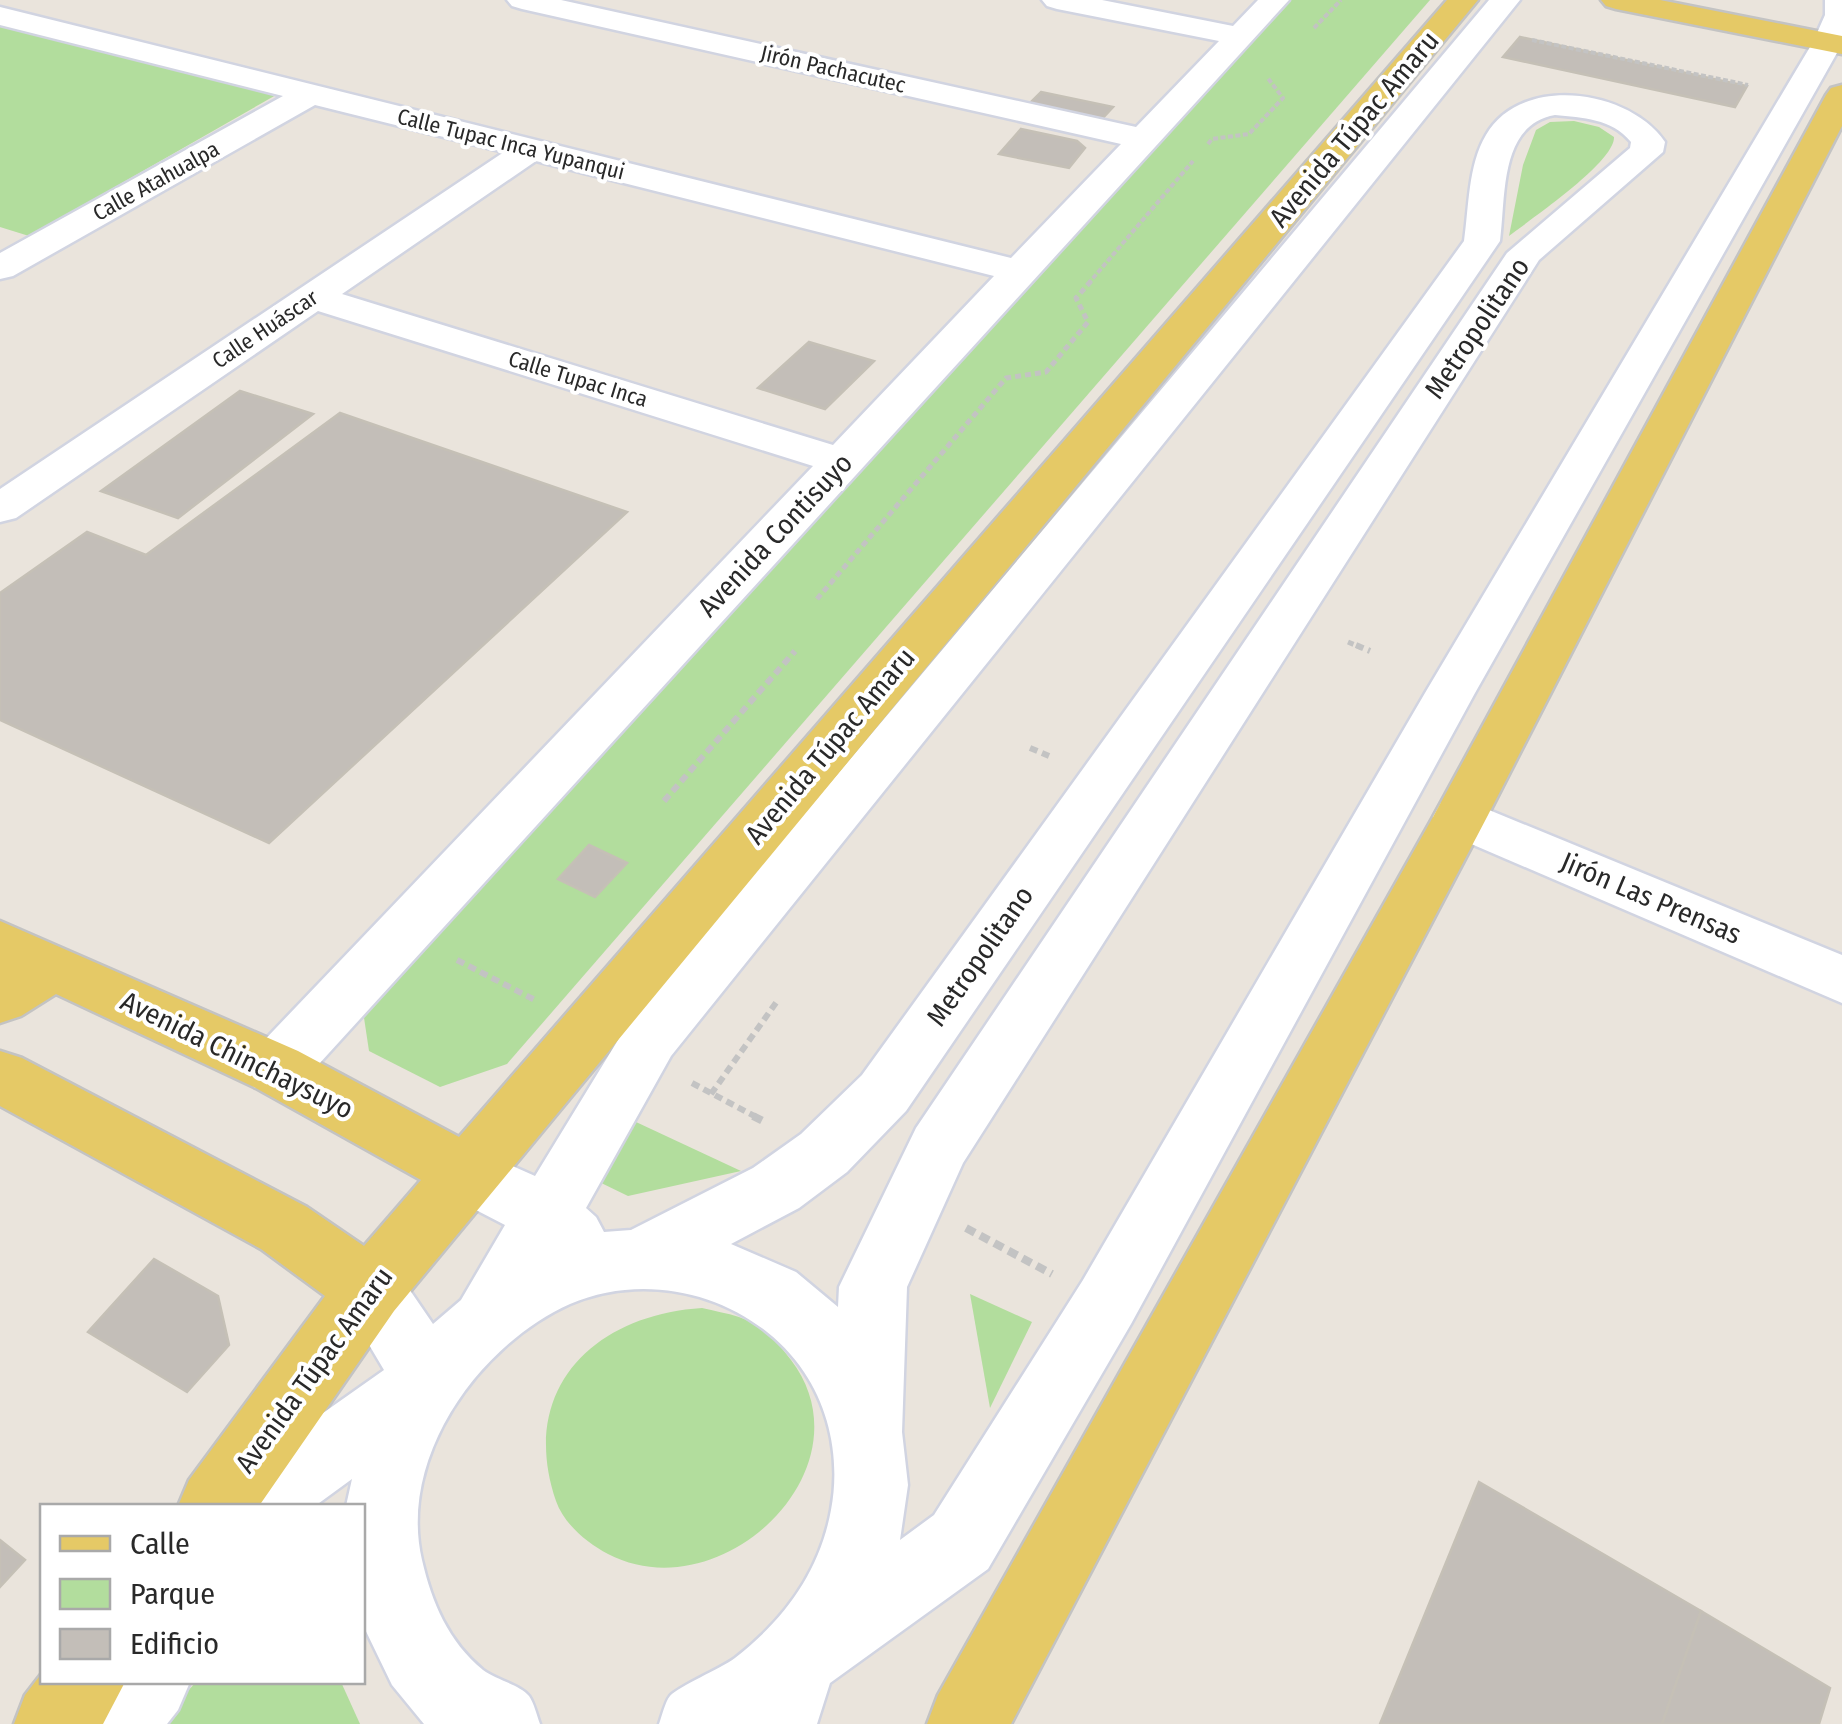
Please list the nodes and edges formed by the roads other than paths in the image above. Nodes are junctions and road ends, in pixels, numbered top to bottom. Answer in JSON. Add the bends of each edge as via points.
{"nodes":[{"id":1,"x":22,"y":0,"type":"edge"},
{"id":2,"x":522,"y":0,"type":"edge"},
{"id":3,"x":1058,"y":0,"type":"edge"},
{"id":4,"x":1274,"y":0,"type":"edge"},
{"id":5,"x":1463,"y":0,"type":"edge"},
{"id":6,"x":1616,"y":0,"type":"edge"},
{"id":7,"x":1757,"y":0,"type":"edge"},
{"id":8,"x":0,"y":13,"type":"edge"},
{"id":9,"x":1512,"y":19,"type":"edge"},
{"id":10,"x":1240,"y":36,"type":"junction"},
{"id":11,"x":1839,"y":36,"type":"edge"},
{"id":12,"x":312,"y":94,"type":"junction"},
{"id":13,"x":1144,"y":139,"type":"junction"},
{"id":14,"x":531,"y":149,"type":"junction"},
{"id":15,"x":17,"y":244,"type":"edge"},
{"id":16,"x":0,"y":268,"type":"edge"},
{"id":17,"x":1022,"y":272,"type":"junction"},
{"id":18,"x":313,"y":297,"type":"junction"},
{"id":19,"x":844,"y":462,"type":"junction"},
{"id":20,"x":0,"y":509,"type":"edge"},
{"id":21,"x":1460,"y":816,"type":"junction"},
{"id":22,"x":24,"y":954,"type":"edge"},
{"id":23,"x":1842,"y":980,"type":"edge"},
{"id":24,"x":0,"y":999,"type":"edge"},
{"id":25,"x":276,"y":1069,"type":"junction"},
{"id":26,"x":0,"y":1076,"type":"edge"},
{"id":27,"x":470,"y":1175,"type":"junction"},
{"id":28,"x":546,"y":1213,"type":"junction"},
{"id":29,"x":619,"y":1262,"type":"junction"},
{"id":30,"x":370,"y":1290,"type":"junction"},
{"id":31,"x":487,"y":1318,"type":"junction"},
{"id":32,"x":429,"y":1379,"type":"junction"},
{"id":33,"x":866,"y":1429,"type":"junction"},
{"id":34,"x":215,"y":1504,"type":"edge"},
{"id":35,"x":257,"y":1504,"type":"edge"},
{"id":36,"x":309,"y":1504,"type":"edge"},
{"id":37,"x":84,"y":1684,"type":"edge"},
{"id":38,"x":148,"y":1684,"type":"edge"},
{"id":39,"x":788,"y":1691,"type":"edge"},
{"id":40,"x":54,"y":1724,"type":"edge"},
{"id":41,"x":116,"y":1724,"type":"edge"},
{"id":42,"x":500,"y":1724,"type":"edge"},
{"id":43,"x":699,"y":1724,"type":"edge"},
{"id":44,"x":967,"y":1724,"type":"edge"}],
"edges":[{"from":1,"to":8,"type":"street"},
{"from":2,"to":13,"type":"street","name":"Jirón Pachacutec"},
{"from":3,"to":10,"type":"street"},
{"from":4,"to":10,"type":"street","name":"Avenida Contisuyo"},
{"from":5,"to":27,"type":"main road","name":"Avenida Túpac Amaru"},
{"from":6,"to":11,"type":"main road"},
{"from":7,"to":11,"type":"main road"},
{"from":8,"to":12,"type":"street","name":"Calle Tupac Inca Yupanqui"},
{"from":9,"to":28,"type":"street","via":[[650,1039]]},
{"from":10,"to":13,"type":"street","name":"Avenida Contisuyo"},
{"from":11,"to":21,"type":"main road"},
{"from":11,"to":39,"type":"street","via":[[1450,693],[1106,1302],[961,1542]]},
{"from":12,"to":14,"type":"street","name":"Calle Tupac Inca Yupanqui"},
{"from":12,"to":15,"type":"street","name":"Calle Atahualpa"},
{"from":13,"to":17,"type":"street","name":"Avenida Contisuyo"},
{"from":14,"to":17,"type":"street","name":"Calle Tupac Inca Yupanqui"},
{"from":14,"to":18,"type":"street","name":"Calle Huáscar"},
{"from":15,"to":16,"type":"street","name":"Calle Atahualpa"},
{"from":17,"to":19,"type":"street","name":"Avenida Contisuyo"},
{"from":18,"to":19,"type":"street","name":"Calle Tupac Inca"},
{"from":18,"to":20,"type":"street","name":"Calle Huáscar"},
{"from":19,"to":25,"type":"street","name":"Avenida Contisuyo"},
{"from":21,"to":23,"type":"street","name":"Jirón Las Prensas"},
{"from":21,"to":44,"type":"main road"},
{"from":22,"to":24,"type":"main road","via":[[31,982]]},
{"from":22,"to":25,"type":"main road","name":"Avenida Chinchaysuyo"},
{"from":25,"to":27,"type":"main road","name":"Avenida Chinchaysuyo"},
{"from":26,"to":30,"type":"main road","via":[[284,1228]]},
{"from":27,"to":28,"type":"street"},
{"from":27,"to":30,"type":"main road","name":"Avenida Túpac Amaru"},
{"from":28,"to":29,"type":"street"},
{"from":28,"to":31,"type":"street"},
{"from":29,"to":31,"type":"street","via":[[535,1289]]},
{"from":29,"to":33,"type":"street","via":[[700,1264],[758,1284],[807,1320],[844,1368]]},
{"from":29,"to":33,"type":"street","name":"Metropolitano","via":[[776,1188],[824,1153],[884,1093],[1482,241],[1499,138],[1508,122],[1529,109],[1570,106],[1631,122],[1648,142],[1646,152],[1525,253],[938,1147],[873,1287]]},
{"from":30,"to":32,"type":"street"},
{"from":30,"to":34,"type":"main road","name":"Avenida Túpac Amaru"},
{"from":31,"to":32,"type":"street"},
{"from":32,"to":35,"type":"street"},
{"from":32,"to":36,"type":"street"},
{"from":32,"to":42,"type":"street","via":[[397,1441],[381,1508],[384,1578],[409,1642],[454,1697]]},
{"from":33,"to":39,"type":"street","via":[[869,1506],[847,1586]]},
{"from":37,"to":40,"type":"main road"},
{"from":38,"to":41,"type":"street"},
{"from":39,"to":43,"type":"street"}]}
